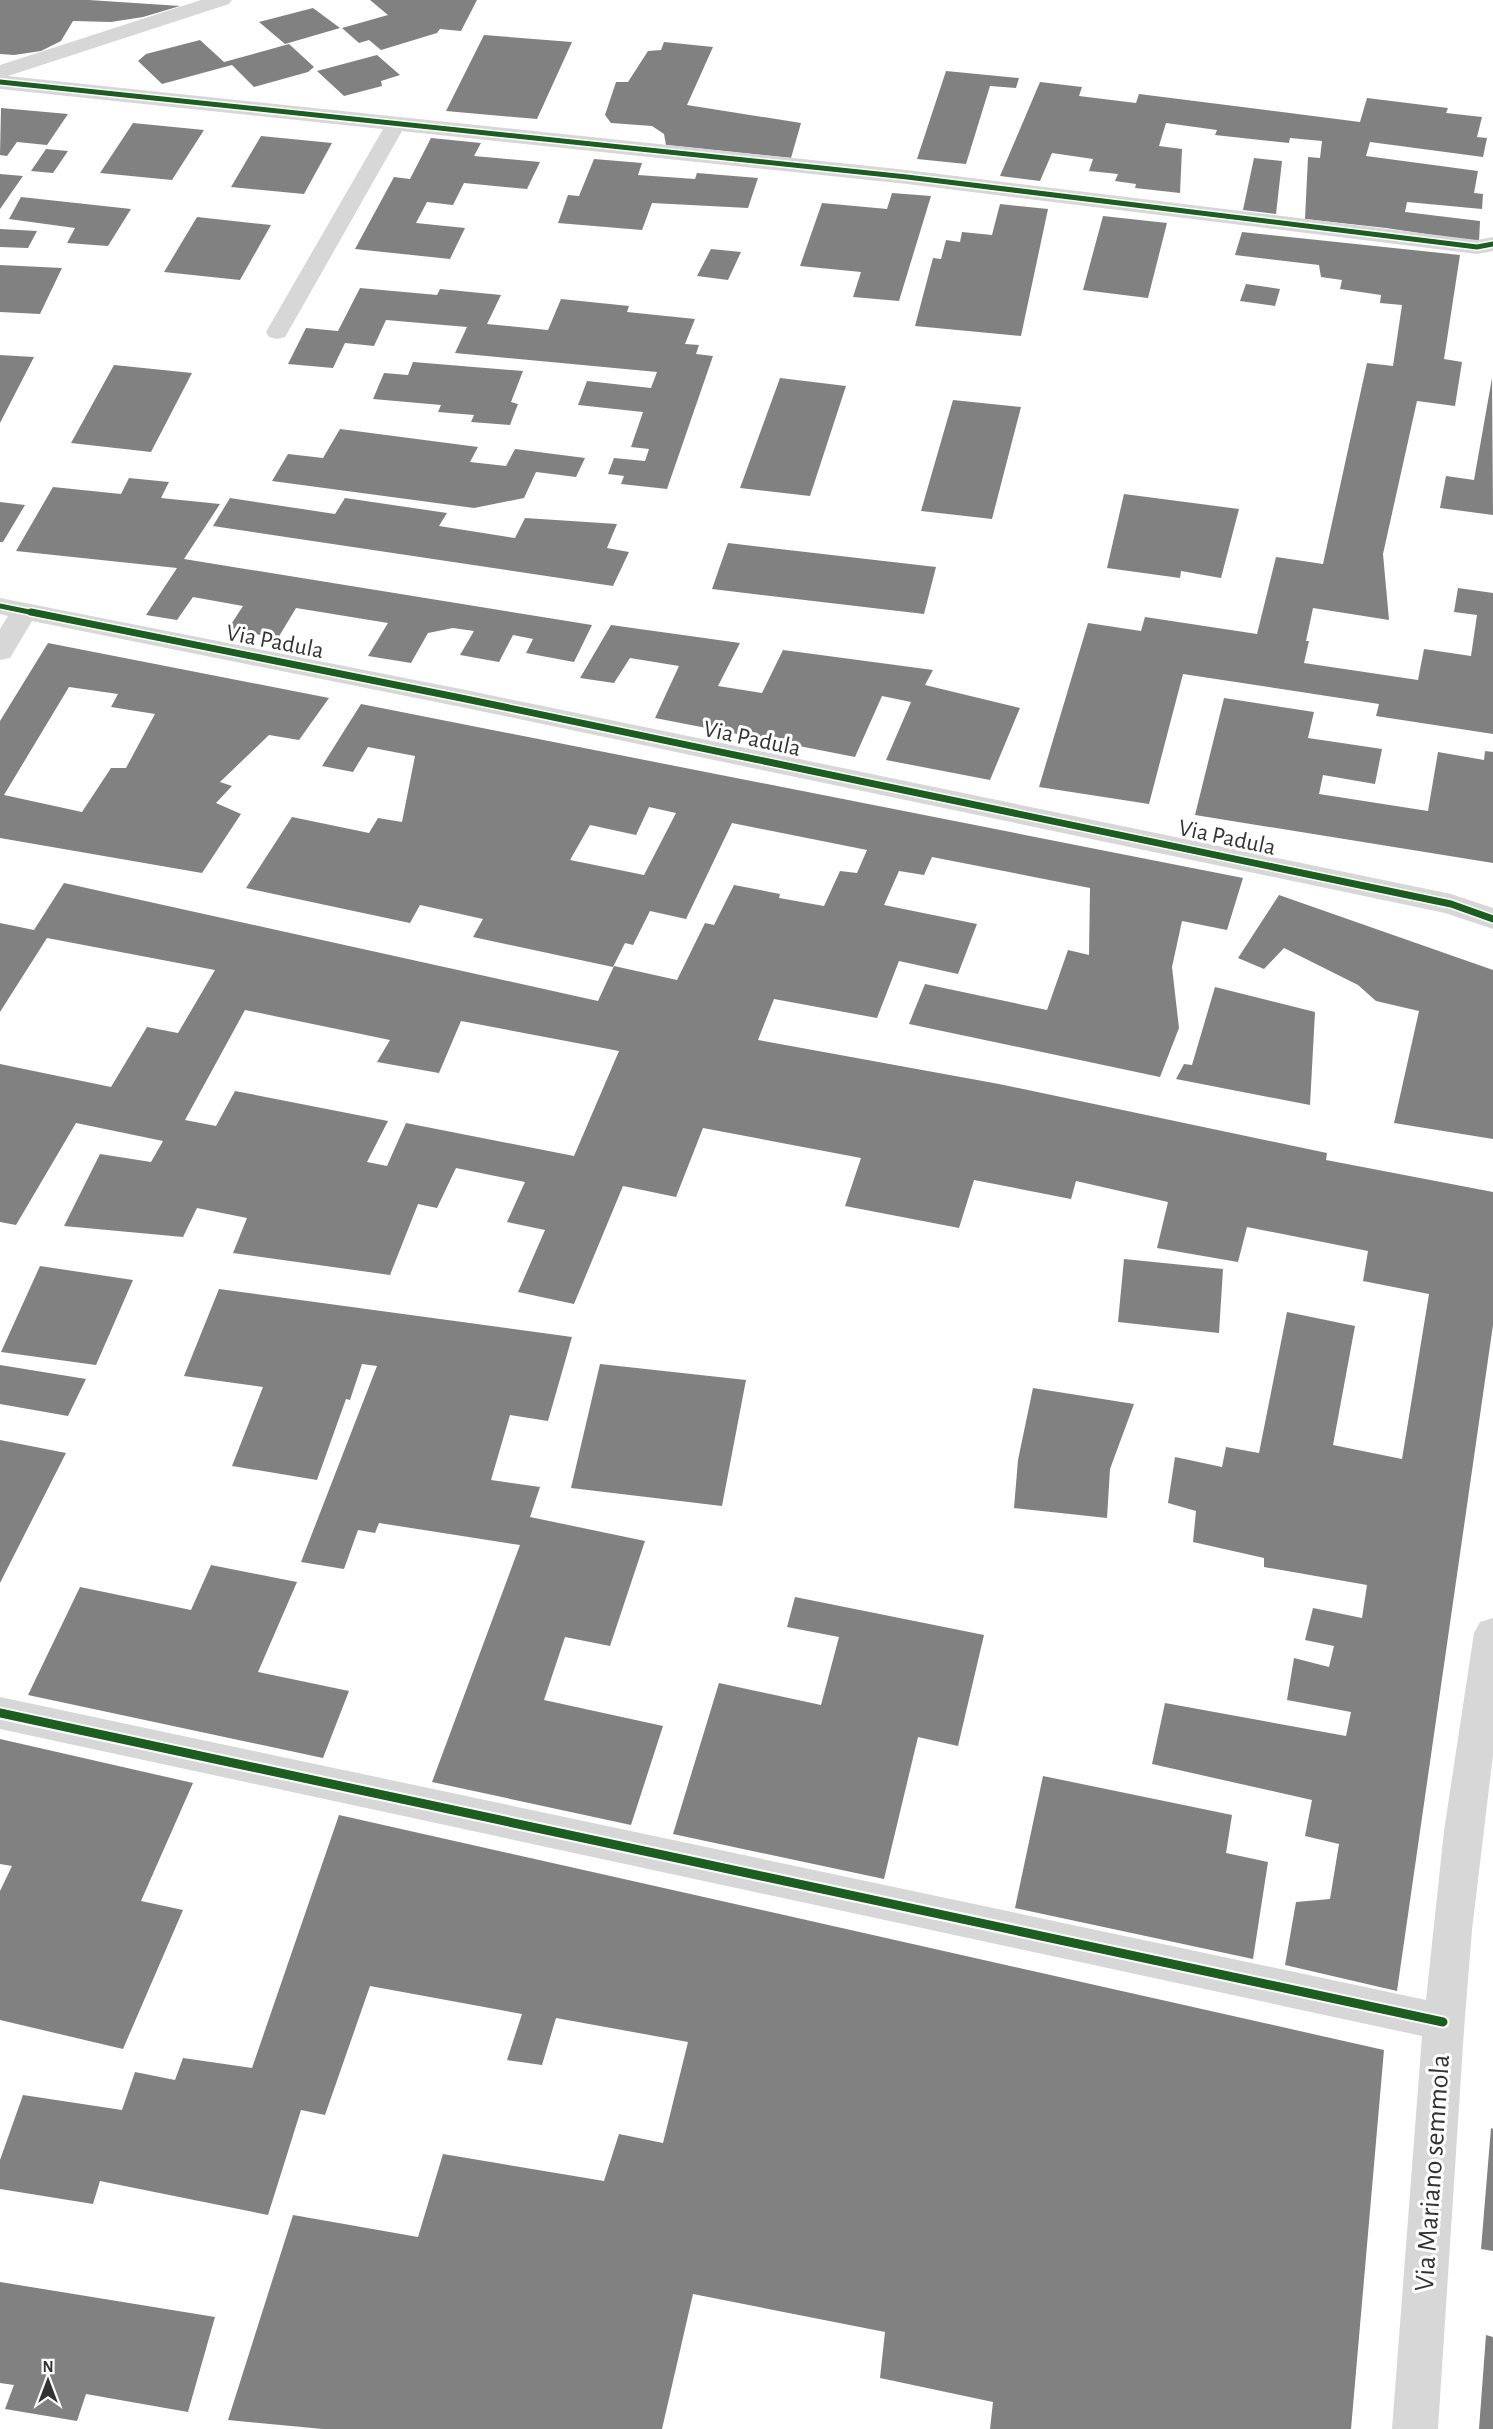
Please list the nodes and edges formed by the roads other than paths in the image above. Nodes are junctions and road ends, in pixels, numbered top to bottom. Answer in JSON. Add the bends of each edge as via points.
{"nodes":[{"id":1,"x":222,"y":0,"type":"edge"},
{"id":2,"x":0,"y":72,"type":"edge"},
{"id":3,"x":0,"y":82,"type":"edge"},
{"id":4,"x":396,"y":124,"type":"junction"},
{"id":5,"x":1493,"y":244,"type":"edge"},
{"id":6,"x":277,"y":332,"type":"dead end"},
{"id":7,"x":12,"y":609,"type":"edge"},
{"id":8,"x":0,"y":651,"type":"edge"},
{"id":9,"x":1493,"y":919,"type":"edge"},
{"id":10,"x":1493,"y":1633,"type":"edge"},
{"id":11,"x":0,"y":1713,"type":"edge"},
{"id":12,"x":1443,"y":2022,"type":"junction"},
{"id":13,"x":1415,"y":2429,"type":"edge"}],
"edges":[{"from":1,"to":2,"type":"street"},
{"from":3,"to":4,"type":"street"},
{"from":4,"to":5,"type":"street","via":[[907,177],[1477,247]]},
{"from":4,"to":6,"type":"lane"},
{"from":7,"to":8,"type":"street"},
{"from":7,"to":9,"type":"street","name":"Via Padula","via":[[1452,904]]},
{"from":10,"to":12,"type":"street","name":"Via Mariano semmola","via":[[1475,1734]]},
{"from":11,"to":12,"type":"street"},
{"from":12,"to":13,"type":"street","name":"Via Mariano semmola"}]}
